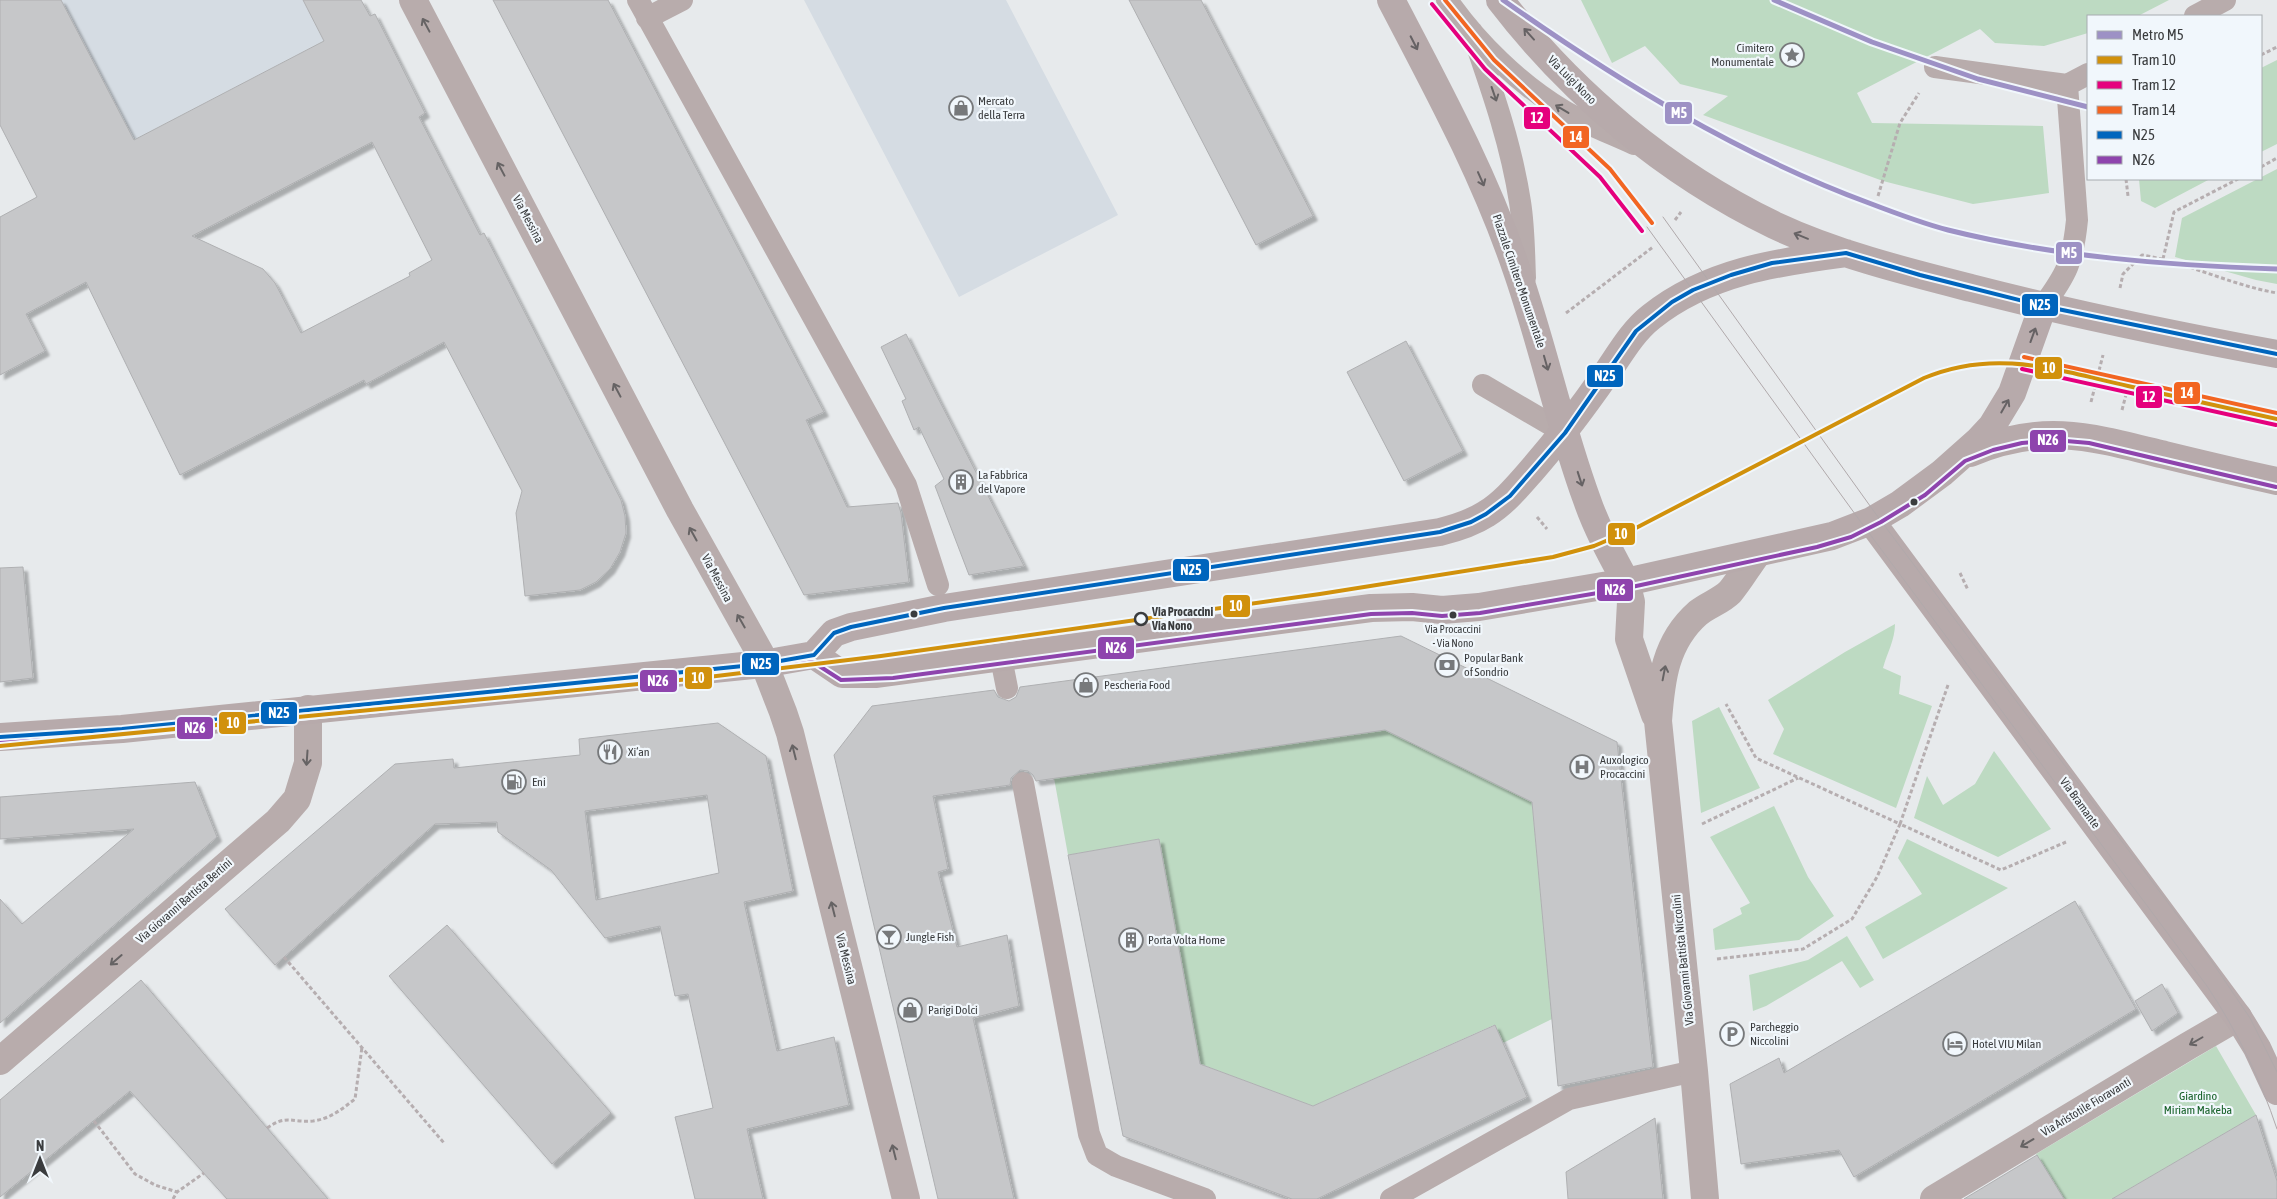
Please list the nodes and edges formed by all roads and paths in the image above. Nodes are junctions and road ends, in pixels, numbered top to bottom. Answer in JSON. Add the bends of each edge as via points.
{"nodes":[{"id":1,"x":413,"y":0,"type":"edge"},
{"id":2,"x":682,"y":0,"type":"edge"},
{"id":3,"x":1391,"y":0,"type":"edge"},
{"id":4,"x":1447,"y":0,"type":"edge"},
{"id":5,"x":1500,"y":0,"type":"edge"},
{"id":6,"x":2225,"y":0,"type":"edge"},
{"id":7,"x":643,"y":9,"type":"edge"},
{"id":8,"x":2197,"y":15,"type":"edge"},
{"id":9,"x":1472,"y":32,"type":"junction"},
{"id":10,"x":2277,"y":47,"type":"edge"},
{"id":11,"x":2262,"y":54,"type":"edge"},
{"id":12,"x":1935,"y":67,"type":"joint"},
{"id":13,"x":2087,"y":75,"type":"edge"},
{"id":14,"x":2067,"y":85,"type":"junction"},
{"id":15,"x":1653,"y":152,"type":"junction"},
{"id":16,"x":2277,"y":158,"type":"edge"},
{"id":17,"x":2262,"y":166,"type":"edge"},
{"id":18,"x":2126,"y":180,"type":"edge"},
{"id":19,"x":2236,"y":180,"type":"edge"},
{"id":20,"x":1878,"y":196,"type":"dead end"},
{"id":21,"x":2128,"y":196,"type":"dead end"},
{"id":22,"x":1653,"y":247,"type":"dead end"},
{"id":23,"x":1846,"y":253,"type":"junction"},
{"id":24,"x":2163,"y":259,"type":"junction"},
{"id":25,"x":2277,"y":294,"type":"edge"},
{"id":26,"x":1527,"y":300,"type":"junction"},
{"id":27,"x":2043,"y":306,"type":"junction"},
{"id":28,"x":1562,"y":316,"type":"dead end"},
{"id":29,"x":2112,"y":322,"type":"junction"},
{"id":30,"x":2277,"y":354,"type":"edge"},
{"id":31,"x":1482,"y":384,"type":"dead end"},
{"id":32,"x":2127,"y":391,"type":"dead end"},
{"id":33,"x":2121,"y":413,"type":"dead end"},
{"id":34,"x":1565,"y":433,"type":"junction"},
{"id":35,"x":2082,"y":436,"type":"junction"},
{"id":36,"x":1962,"y":456,"type":"junction"},
{"id":37,"x":2277,"y":481,"type":"edge"},
{"id":38,"x":1871,"y":521,"type":"junction"},
{"id":39,"x":1757,"y":554,"type":"junction"},
{"id":40,"x":1626,"y":582,"type":"junction"},
{"id":41,"x":938,"y":585,"type":"dead end"},
{"id":42,"x":814,"y":655,"type":"junction"},
{"id":43,"x":1001,"y":658,"type":"junction"},
{"id":44,"x":763,"y":664,"type":"junction"},
{"id":45,"x":1950,"y":682,"type":"dead end"},
{"id":46,"x":1007,"y":688,"type":"dead end"},
{"id":47,"x":1726,"y":704,"type":"dead end"},
{"id":48,"x":308,"y":709,"type":"junction"},
{"id":49,"x":1658,"y":722,"type":"junction"},
{"id":50,"x":0,"y":737,"type":"edge"},
{"id":51,"x":1799,"y":778,"type":"junction"},
{"id":52,"x":1023,"y":783,"type":"dead end"},
{"id":53,"x":1702,"y":824,"type":"dead end"},
{"id":54,"x":1900,"y":824,"type":"junction"},
{"id":55,"x":2069,"y":841,"type":"dead end"},
{"id":56,"x":284,"y":956,"type":"dead end"},
{"id":57,"x":1708,"y":960,"type":"dead end"},
{"id":58,"x":2238,"y":1017,"type":"junction"},
{"id":59,"x":362,"y":1046,"type":"junction"},
{"id":60,"x":0,"y":1061,"type":"edge"},
{"id":61,"x":1694,"y":1071,"type":"junction"},
{"id":62,"x":2277,"y":1091,"type":"edge"},
{"id":63,"x":94,"y":1121,"type":"dead end"},
{"id":64,"x":268,"y":1128,"type":"dead end"},
{"id":65,"x":444,"y":1142,"type":"dead end"},
{"id":66,"x":204,"y":1173,"type":"dead end"},
{"id":67,"x":177,"y":1192,"type":"junction"},
{"id":68,"x":173,"y":1199,"type":"edge"},
{"id":69,"x":906,"y":1199,"type":"edge"},
{"id":70,"x":1206,"y":1199,"type":"edge"},
{"id":71,"x":1391,"y":1199,"type":"edge"},
{"id":72,"x":1705,"y":1199,"type":"edge"},
{"id":73,"x":1934,"y":1199,"type":"edge"}],
"edges":[{"from":44,"to":1,"type":"street","name":"Via Messina","one_way":true},
{"from":2,"to":7,"type":"lane"},
{"from":3,"to":26,"type":"street","name":"Piazzale Cimitero Monumentale","one_way":true,"via":[[1461,134],[1498,218]]},
{"from":4,"to":9,"type":"lane"},
{"from":15,"to":5,"type":"street","name":"Via Luigi Nono","one_way":true,"via":[[1608,116],[1562,71]]},
{"from":6,"to":8,"type":"lane"},
{"from":7,"to":41,"type":"lane","via":[[906,485]]},
{"from":15,"to":9,"type":"lane","one_way":true,"via":[[1584,122],[1546,99],[1524,83]]},
{"from":9,"to":26,"type":"lane","one_way":true,"via":[[1514,169],[1520,204]]},
{"from":10,"to":11,"type":"path"},
{"from":12,"to":14,"type":"lane"},
{"from":12,"to":20,"type":"path","via":[[1900,123]]},
{"from":13,"to":14,"type":"lane"},
{"from":14,"to":27,"type":"lane","via":[[2077,220],[2075,239],[2067,269]]},
{"from":23,"to":15,"type":"street","one_way":true,"via":[[1749,212],[1702,186]]},
{"from":16,"to":17,"type":"path"},
{"from":18,"to":21,"type":"path"},
{"from":19,"to":24,"type":"path","via":[[2174,212]]},
{"from":22,"to":28,"type":"path"},
{"from":23,"to":27,"type":"street"},
{"from":23,"to":34,"type":"street","via":[[1772,263],[1746,270],[1710,282],[1672,302],[1636,331]]},
{"from":24,"to":25,"type":"path"},
{"from":24,"to":29,"type":"path","via":[[2142,255],[2123,274]]},
{"from":26,"to":34,"type":"street","name":"Piazzale Cimitero Monumentale","one_way":true},
{"from":27,"to":29,"type":"street"},
{"from":36,"to":27,"type":"street","one_way":true,"via":[[1992,426],[2014,388]]},
{"from":29,"to":30,"type":"street"},
{"from":29,"to":35,"type":"path"},
{"from":31,"to":34,"type":"lane"},
{"from":32,"to":33,"type":"path"},
{"from":34,"to":40,"type":"street","name":"Piazzale Cimitero Monumentale","one_way":true,"via":[[1597,526]]},
{"from":34,"to":42,"type":"street","via":[[1510,496],[1486,514],[1457,528],[926,611],[834,633]]},
{"from":35,"to":36,"type":"street","via":[[2021,437],[1991,444]]},
{"from":35,"to":37,"type":"street"},
{"from":36,"to":38,"type":"street","via":[[1921,490]]},
{"from":38,"to":39,"type":"street","via":[[1814,541]]},
{"from":38,"to":58,"type":"street","name":"Via Bramante"},
{"from":39,"to":40,"type":"street"},
{"from":49,"to":39,"type":"street","one_way":true,"via":[[1664,670],[1674,641],[1700,612],[1730,592]]},
{"from":40,"to":43,"type":"street","via":[[1479,607],[1442,610],[1371,608]]},
{"from":40,"to":49,"type":"street","via":[[1631,602],[1629,639]]},
{"from":42,"to":43,"type":"street","via":[[842,674],[892,672]]},
{"from":42,"to":44,"type":"street"},
{"from":43,"to":46,"type":"lane"},
{"from":44,"to":48,"type":"street"},
{"from":69,"to":44,"type":"street","name":"Via Messina","one_way":true,"via":[[790,733]]},
{"from":45,"to":54,"type":"path"},
{"from":47,"to":51,"type":"path","via":[[1756,758]]},
{"from":48,"to":50,"type":"street","via":[[122,729]]},
{"from":48,"to":60,"type":"street","name":"Via Giovanni Battista Bertini","one_way":true,"via":[[308,762],[297,799],[278,821]]},
{"from":49,"to":61,"type":"street","name":"Via Giovanni Battista Niccolini"},
{"from":51,"to":53,"type":"path"},
{"from":51,"to":54,"type":"path"},
{"from":52,"to":70,"type":"lane","via":[[1088,1134],[1097,1155],[1116,1166]]},
{"from":54,"to":55,"type":"path","via":[[2001,870]]},
{"from":54,"to":57,"type":"path","via":[[1877,877],[1852,919],[1803,949]]},
{"from":56,"to":59,"type":"path"},
{"from":58,"to":62,"type":"street","name":"Via Bramante"},
{"from":58,"to":73,"type":"street","name":"Via Aristotile Fioravanti","one_way":true},
{"from":59,"to":64,"type":"path","via":[[356,1099],[332,1116],[313,1121],[279,1119]]},
{"from":59,"to":65,"type":"path"},
{"from":61,"to":71,"type":"lane","via":[[1569,1099]]},
{"from":61,"to":72,"type":"street","name":"Via Giovanni Battista Niccolini"},
{"from":63,"to":67,"type":"path","via":[[135,1174]]},
{"from":66,"to":67,"type":"path"},
{"from":67,"to":68,"type":"path"}]}
